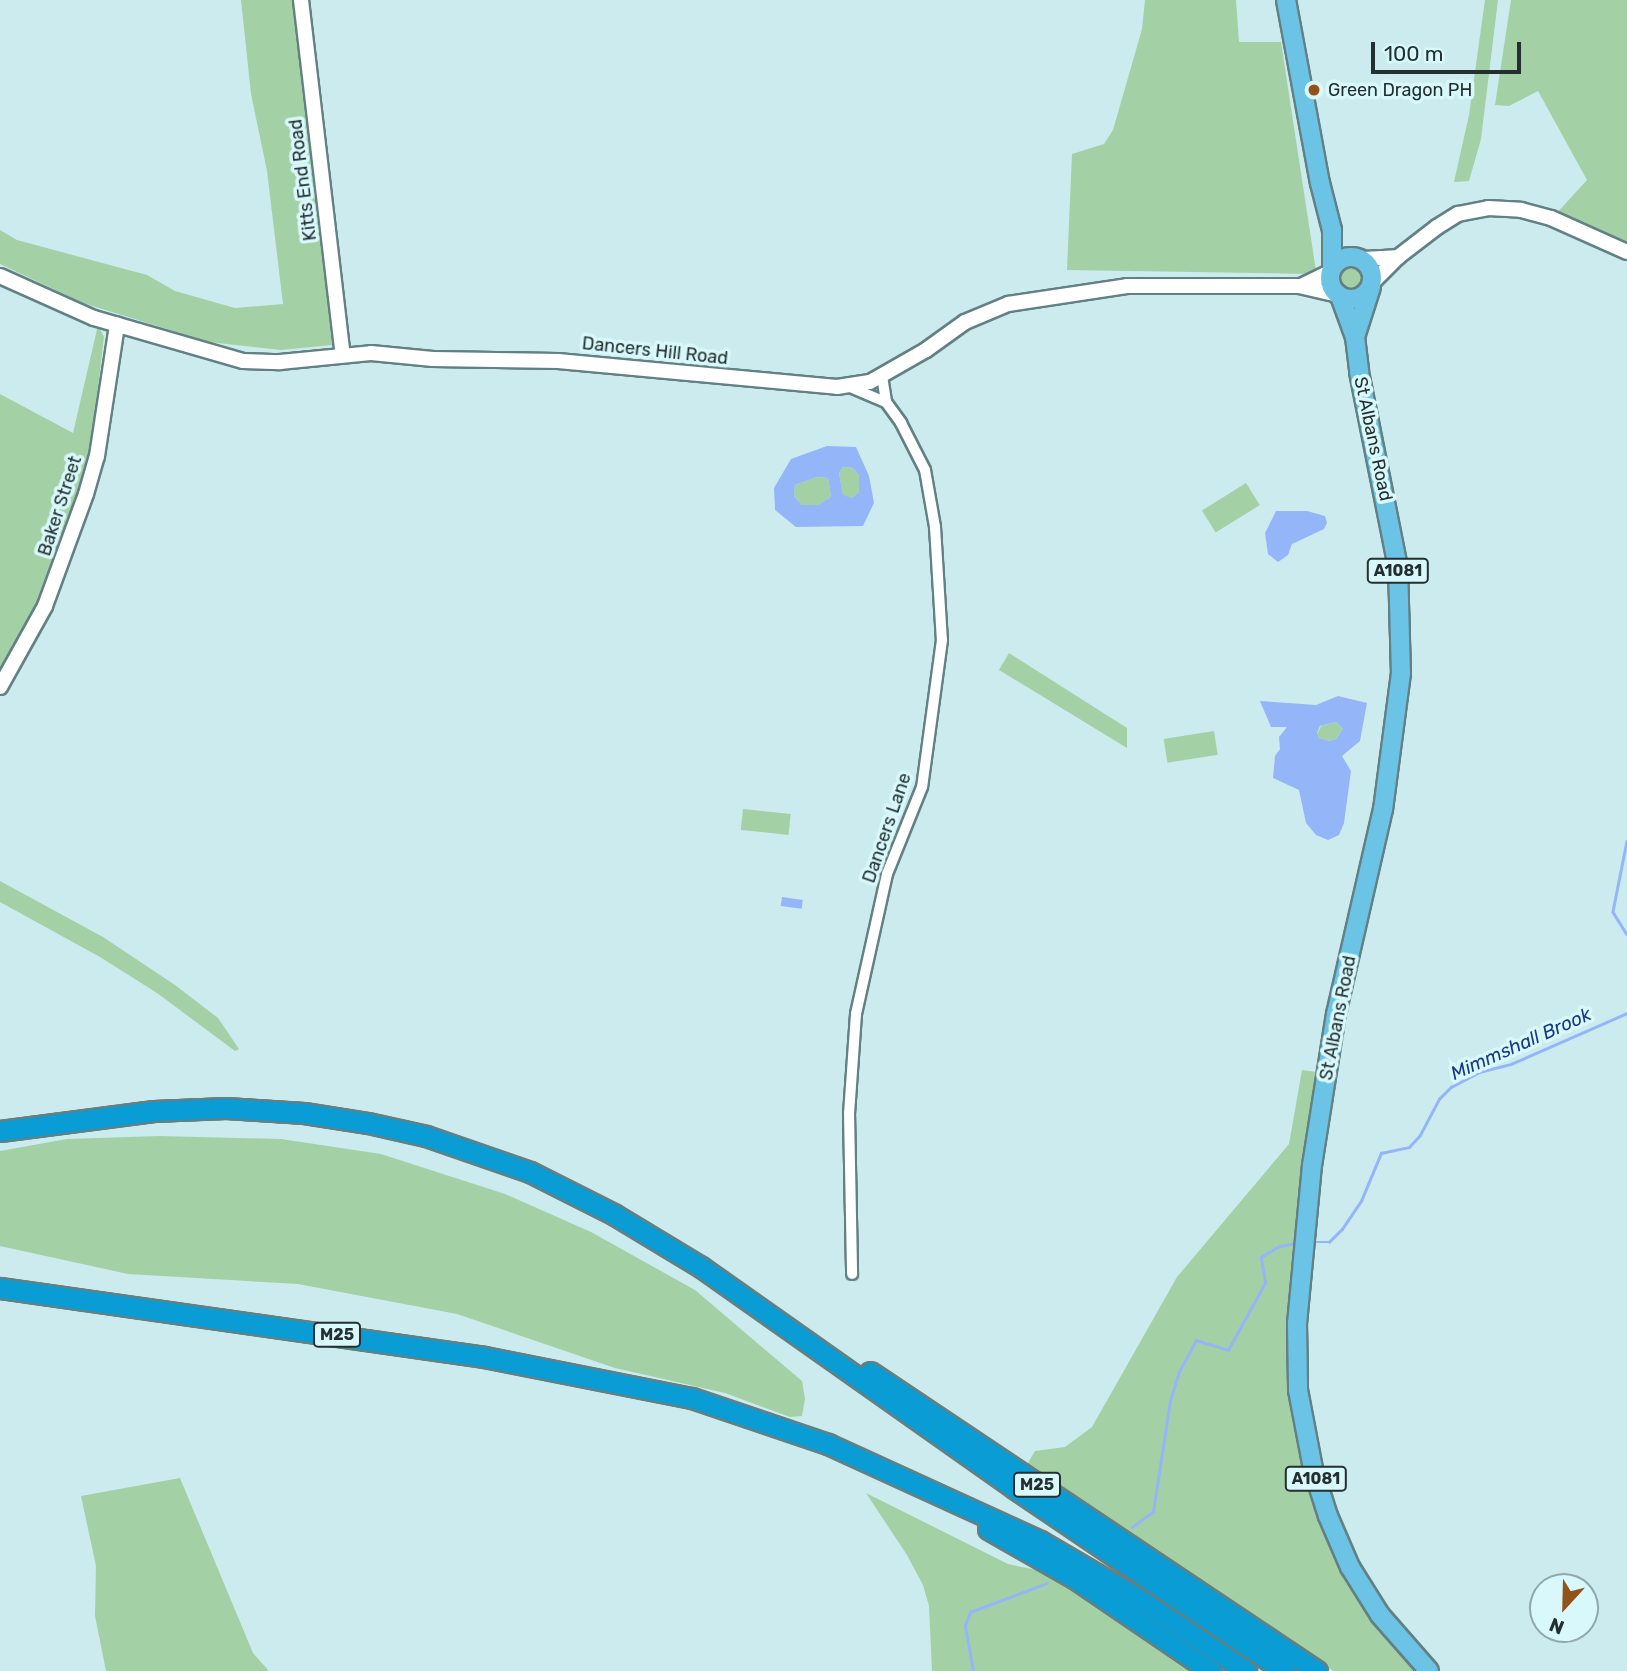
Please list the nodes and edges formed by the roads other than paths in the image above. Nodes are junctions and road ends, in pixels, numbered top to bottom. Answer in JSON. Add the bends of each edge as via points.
{"nodes":[{"id":1,"x":301,"y":0,"type":"edge"},
{"id":2,"x":1286,"y":0,"type":"edge"},
{"id":3,"x":1332,"y":230,"type":"junction"},
{"id":4,"x":1627,"y":252,"type":"edge"},
{"id":5,"x":1398,"y":257,"type":"junction"},
{"id":6,"x":1360,"y":259,"type":"junction"},
{"id":7,"x":1331,"y":270,"type":"junction"},
{"id":8,"x":0,"y":276,"type":"edge"},
{"id":9,"x":1372,"y":285,"type":"junction"},
{"id":10,"x":1299,"y":286,"type":"junction"},
{"id":11,"x":1339,"y":296,"type":"junction"},
{"id":12,"x":117,"y":325,"type":"junction"},
{"id":13,"x":1355,"y":337,"type":"junction"},
{"id":14,"x":343,"y":355,"type":"junction"},
{"id":15,"x":882,"y":376,"type":"junction"},
{"id":16,"x":850,"y":387,"type":"junction"},
{"id":17,"x":886,"y":402,"type":"junction"},
{"id":18,"x":0,"y":687,"type":"edge"},
{"id":19,"x":0,"y":1131,"type":"edge"},
{"id":20,"x":852,"y":1274,"type":"dead end"},
{"id":21,"x":0,"y":1288,"type":"edge"},
{"id":22,"x":755,"y":1303,"type":"junction"},
{"id":23,"x":672,"y":1396,"type":"junction"},
{"id":24,"x":1211,"y":1671,"type":"edge"},
{"id":25,"x":1246,"y":1671,"type":"edge"},
{"id":26,"x":1284,"y":1671,"type":"edge"},
{"id":27,"x":1317,"y":1671,"type":"edge"},
{"id":28,"x":1429,"y":1671,"type":"edge"}],
"edges":[{"from":1,"to":14,"type":"street","name":"Kitts End Road"},
{"from":2,"to":3,"type":"main road"},
{"from":3,"to":6,"type":"main road"},
{"from":3,"to":7,"type":"main road"},
{"from":4,"to":5,"type":"street","via":[[1551,218],[1488,208],[1450,219]]},
{"from":5,"to":6,"type":"street"},
{"from":5,"to":9,"type":"street"},
{"from":6,"to":7,"type":"main road","via":[[1346,257]]},
{"from":6,"to":9,"type":"main road","via":[[1372,272]]},
{"from":7,"to":10,"type":"street","name":"Dancers Hill Road"},
{"from":7,"to":11,"type":"main road","via":[[1331,285]]},
{"from":8,"to":12,"type":"street","name":"Dancers Hill Road"},
{"from":9,"to":11,"type":"main road","via":[[1357,299]]},
{"from":9,"to":13,"type":"main road","name":"St Albans Road","number":"A1081"},
{"from":10,"to":11,"type":"street","name":"Dancers Hill Road"},
{"from":10,"to":15,"type":"street","name":"Dancers Hill Road","via":[[1127,286],[1008,304],[965,322]]},
{"from":11,"to":13,"type":"main road","name":"St Albans Road","number":"A1081"},
{"from":12,"to":14,"type":"street","name":"Dancers Hill Road","via":[[243,361]]},
{"from":12,"to":18,"type":"street","name":"Baker Street","via":[[97,456],[86,494],[45,606]]},
{"from":13,"to":28,"type":"main road","name":"St Albans Road","number":"A1081","via":[[1398,567],[1401,673],[1383,809],[1336,1014],[1301,1255],[1296,1355],[1302,1422],[1328,1516],[1350,1567],[1380,1615]]},
{"from":14,"to":16,"type":"street","name":"Dancers Hill Road","via":[[558,361]]},
{"from":15,"to":16,"type":"street","name":"Dancers Hill Road"},
{"from":15,"to":17,"type":"street","name":"Dancers Lane"},
{"from":16,"to":17,"type":"street"},
{"from":17,"to":20,"type":"street","name":"Dancers Lane","via":[[925,470],[935,527],[942,640],[922,787],[887,874],[856,1014],[849,1113]]},
{"from":19,"to":22,"type":"highway","number":"M25","via":[[154,1111],[226,1108],[368,1122],[484,1154],[569,1190]]},
{"from":21,"to":23,"type":"highway","number":"M25","via":[[484,1357]]},
{"from":22,"to":26,"type":"highway","number":"M25","via":[[1003,1480]]},
{"from":22,"to":27,"type":"highway","number":"M25","via":[[807,1329]]},
{"from":23,"to":24,"type":"highway","number":"M25","via":[[689,1407],[787,1440],[985,1527],[1074,1578]]},
{"from":23,"to":25,"type":"highway","number":"M25","via":[[692,1398],[828,1444],[1028,1535],[1136,1597]]}]}
